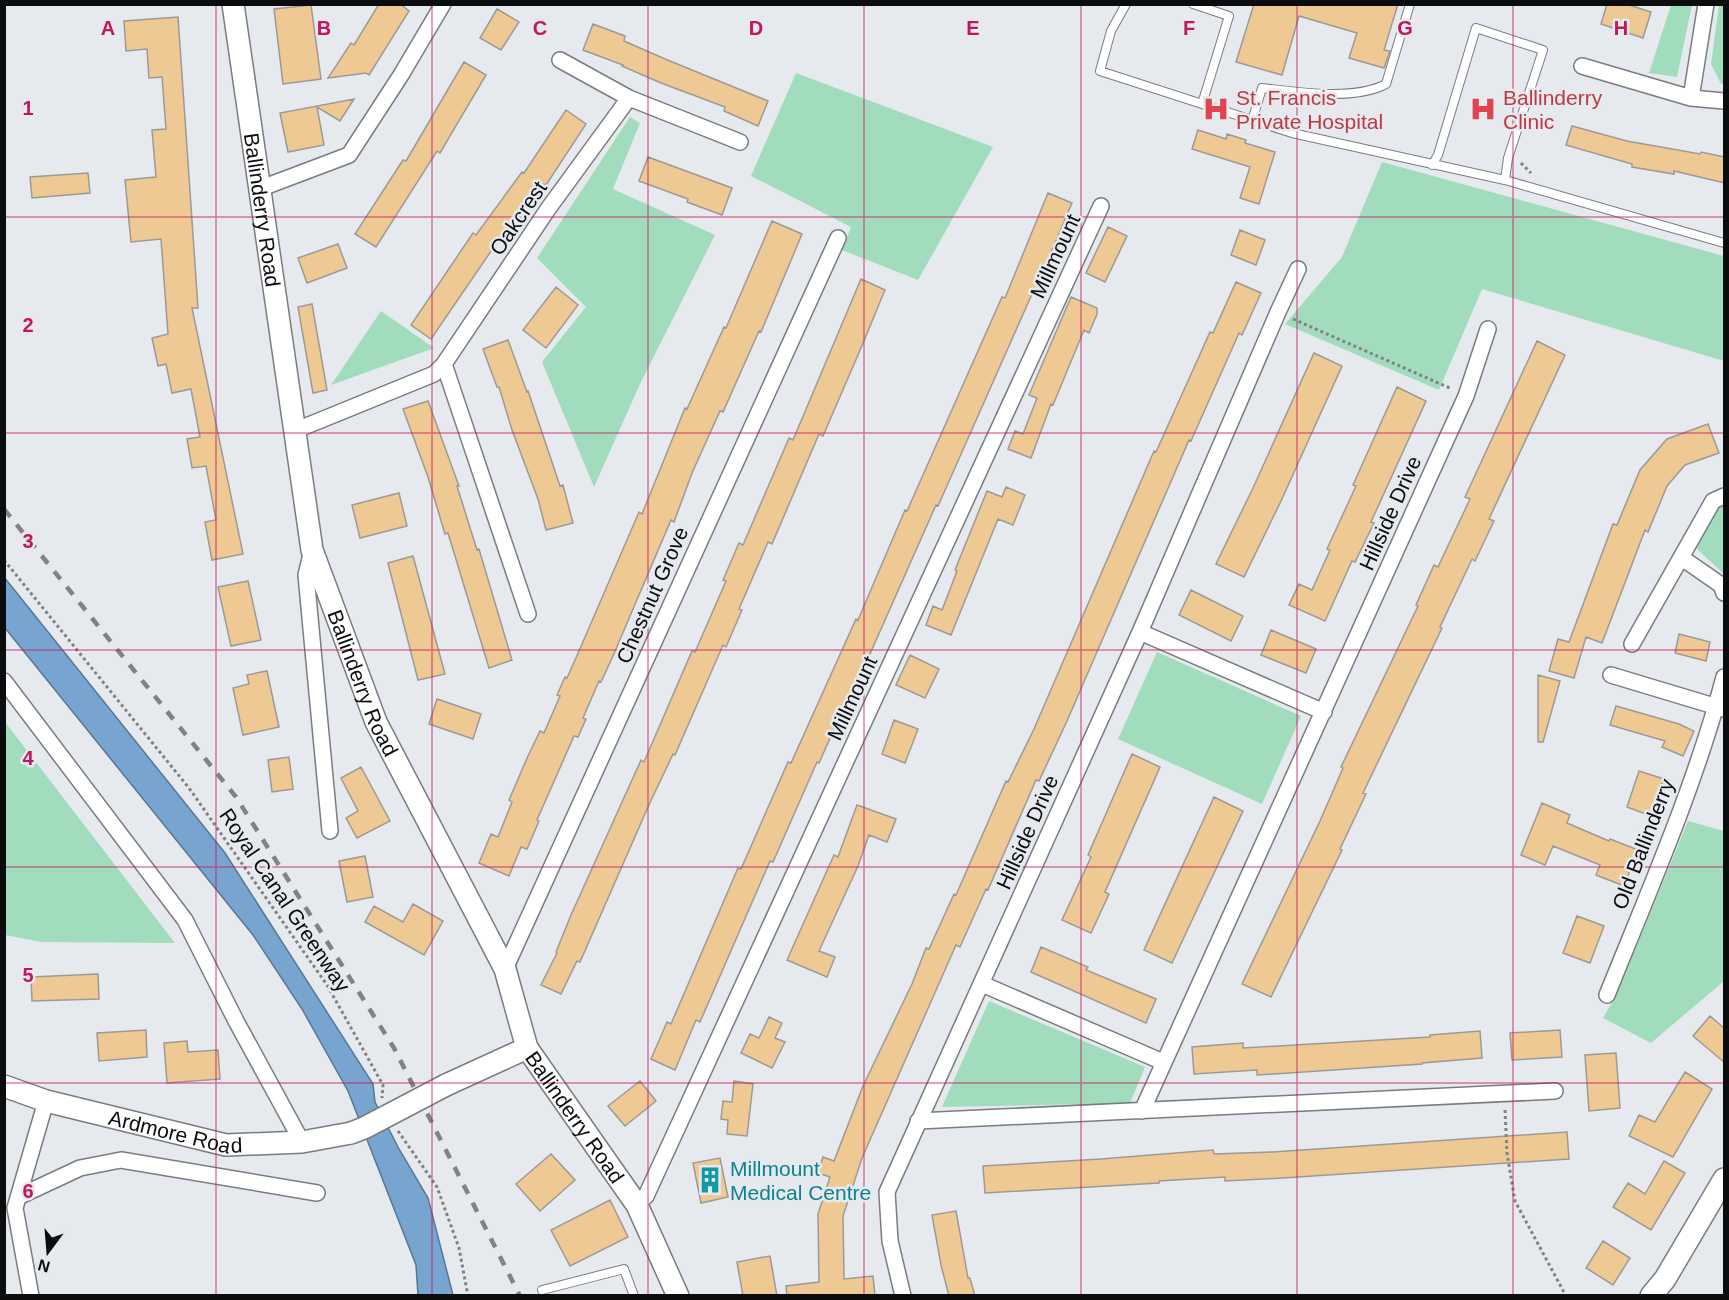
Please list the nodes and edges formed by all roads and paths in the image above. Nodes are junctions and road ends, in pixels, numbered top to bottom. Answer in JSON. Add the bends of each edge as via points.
{"nodes":[{"id":1,"x":233,"y":4,"type":"edge"},
{"id":2,"x":443,"y":4,"type":"edge"},
{"id":3,"x":1126,"y":4,"type":"edge"},
{"id":4,"x":1193,"y":4,"type":"edge"},
{"id":5,"x":1410,"y":4,"type":"edge"},
{"id":6,"x":1706,"y":4,"type":"edge"},
{"id":7,"x":560,"y":60,"type":"dead end"},
{"id":8,"x":1582,"y":66,"type":"dead end"},
{"id":9,"x":628,"y":98,"type":"junction"},
{"id":10,"x":1691,"y":98,"type":"junction"},
{"id":11,"x":1725,"y":101,"type":"edge"},
{"id":12,"x":1202,"y":104,"type":"junction"},
{"id":13,"x":1252,"y":121,"type":"junction"},
{"id":14,"x":740,"y":142,"type":"dead end"},
{"id":15,"x":1432,"y":165,"type":"junction"},
{"id":16,"x":1505,"y":180,"type":"junction"},
{"id":17,"x":259,"y":189,"type":"junction"},
{"id":18,"x":1101,"y":206,"type":"dead end"},
{"id":19,"x":838,"y":238,"type":"dead end"},
{"id":20,"x":1725,"y":243,"type":"edge"},
{"id":21,"x":1298,"y":269,"type":"dead end"},
{"id":22,"x":1278,"y":312,"type":"junction"},
{"id":23,"x":1488,"y":329,"type":"dead end"},
{"id":24,"x":444,"y":364,"type":"junction"},
{"id":25,"x":1466,"y":396,"type":"junction"},
{"id":26,"x":294,"y":431,"type":"junction"},
{"id":27,"x":1725,"y":496,"type":"edge"},
{"id":28,"x":312,"y":550,"type":"junction"},
{"id":29,"x":1682,"y":558,"type":"junction"},
{"id":30,"x":4,"y":560,"type":"edge"},
{"id":31,"x":1725,"y":593,"type":"edge"},
{"id":32,"x":528,"y":614,"type":"dead end"},
{"id":33,"x":1140,"y":632,"type":"junction"},
{"id":34,"x":1632,"y":644,"type":"dead end"},
{"id":35,"x":1611,"y":675,"type":"dead end"},
{"id":36,"x":1725,"y":677,"type":"edge"},
{"id":37,"x":4,"y":681,"type":"edge"},
{"id":38,"x":1720,"y":708,"type":"edge"},
{"id":39,"x":1324,"y":712,"type":"junction"},
{"id":40,"x":330,"y":831,"type":"dead end"},
{"id":41,"x":505,"y":969,"type":"junction"},
{"id":42,"x":982,"y":984,"type":"junction"},
{"id":43,"x":1607,"y":995,"type":"dead end"},
{"id":44,"x":527,"y":1048,"type":"junction"},
{"id":45,"x":1163,"y":1062,"type":"junction"},
{"id":46,"x":4,"y":1086,"type":"edge"},
{"id":47,"x":1555,"y":1091,"type":"dead end"},
{"id":48,"x":1504,"y":1094,"type":"junction"},
{"id":49,"x":46,"y":1101,"type":"junction"},
{"id":50,"x":382,"y":1102,"type":"dead end"},
{"id":51,"x":1142,"y":1111,"type":"junction"},
{"id":52,"x":918,"y":1121,"type":"junction"},
{"id":53,"x":396,"y":1128,"type":"dead end"},
{"id":54,"x":302,"y":1142,"type":"junction"},
{"id":55,"x":1725,"y":1179,"type":"edge"},
{"id":56,"x":317,"y":1193,"type":"dead end"},
{"id":57,"x":18,"y":1197,"type":"junction"},
{"id":58,"x":637,"y":1205,"type":"junction"},
{"id":59,"x":542,"y":1290,"type":"dead end"},
{"id":60,"x":31,"y":1296,"type":"edge"},
{"id":61,"x":468,"y":1296,"type":"edge"},
{"id":62,"x":634,"y":1296,"type":"edge"},
{"id":63,"x":678,"y":1296,"type":"edge"},
{"id":64,"x":903,"y":1296,"type":"edge"},
{"id":65,"x":1566,"y":1296,"type":"edge"},
{"id":66,"x":1651,"y":1296,"type":"edge"}],
"edges":[{"from":1,"to":17,"type":"street","name":"Ballinderry Road"},
{"from":2,"to":17,"type":"street","via":[[349,155]]},
{"from":3,"to":12,"type":"lane","via":[[1111,31],[1100,71]]},
{"from":4,"to":12,"type":"lane","via":[[1229,16]]},
{"from":5,"to":13,"type":"lane","via":[[1386,84],[1353,93],[1262,88]]},
{"from":6,"to":10,"type":"street"},
{"from":7,"to":9,"type":"street"},
{"from":8,"to":10,"type":"street"},
{"from":9,"to":14,"type":"street"},
{"from":9,"to":24,"type":"street","name":"Oakcrest"},
{"from":10,"to":11,"type":"street"},
{"from":12,"to":13,"type":"lane"},
{"from":13,"to":15,"type":"lane"},
{"from":15,"to":16,"type":"lane"},
{"from":15,"to":16,"type":"lane","via":[[1476,28],[1543,50],[1508,158]]},
{"from":16,"to":20,"type":"lane"},
{"from":17,"to":26,"type":"street","name":"Ballinderry Road"},
{"from":18,"to":58,"type":"street","name":"Millmount","via":[[646,1196]]},
{"from":19,"to":41,"type":"street","name":"Chestnut Grove"},
{"from":21,"to":22,"type":"street","name":"Hillside Drive"},
{"from":22,"to":25,"type":"path"},
{"from":22,"to":33,"type":"street","name":"Hillside Drive"},
{"from":23,"to":25,"type":"street","name":"Hillside Drive"},
{"from":24,"to":26,"type":"street","name":"Oakcrest","via":[[434,374]]},
{"from":24,"to":32,"type":"street"},
{"from":25,"to":39,"type":"street","name":"Hillside Drive"},
{"from":26,"to":28,"type":"street","name":"Ballinderry Road"},
{"from":27,"to":29,"type":"street","via":[[1713,501]]},
{"from":28,"to":40,"type":"street","via":[[306,575]]},
{"from":28,"to":41,"type":"street","name":"Ballinderry Road","via":[[376,722]]},
{"from":29,"to":31,"type":"street","via":[[1721,585]]},
{"from":29,"to":34,"type":"street"},
{"from":30,"to":50,"type":"path","name":"Royal Canal Greenway","via":[[189,788],[327,985],[383,1085]]},
{"from":33,"to":39,"type":"street"},
{"from":33,"to":42,"type":"street","name":"Hillside Drive"},
{"from":35,"to":38,"type":"street"},
{"from":36,"to":38,"type":"street","name":"Old Ballinderry"},
{"from":37,"to":54,"type":"street","via":[[186,920]]},
{"from":38,"to":43,"type":"street","name":"Old Ballinderry"},
{"from":39,"to":45,"type":"street","name":"Hillside Drive"},
{"from":41,"to":44,"type":"street","name":"Ballinderry Road"},
{"from":42,"to":45,"type":"street"},
{"from":42,"to":52,"type":"street","name":"Hillside Drive"},
{"from":44,"to":54,"type":"street","name":"Ardmore Road","bridge":true,"via":[[364,1128]]},
{"from":44,"to":58,"type":"street","name":"Ballinderry Road"},
{"from":45,"to":51,"type":"street","name":"Hillside Drive"},
{"from":46,"to":49,"type":"street","name":"Ardmore Road"},
{"from":47,"to":48,"type":"street"},
{"from":48,"to":51,"type":"street"},
{"from":48,"to":65,"type":"path","via":[[1515,1201]]},
{"from":49,"to":54,"type":"street","name":"Ardmore Road","via":[[226,1145]]},
{"from":49,"to":57,"type":"street"},
{"from":51,"to":52,"type":"street"},
{"from":52,"to":64,"type":"street","name":"Hillside Drive","via":[[888,1192],[890,1241]]},
{"from":53,"to":61,"type":"path","via":[[436,1187],[459,1248]]},
{"from":55,"to":66,"type":"street"},
{"from":56,"to":57,"type":"street","via":[[121,1160],[80,1168]]},
{"from":57,"to":60,"type":"street","via":[[15,1208]]},
{"from":58,"to":63,"type":"street","name":"Ballinderry Road"},
{"from":59,"to":62,"type":"lane","via":[[624,1269]]}]}
